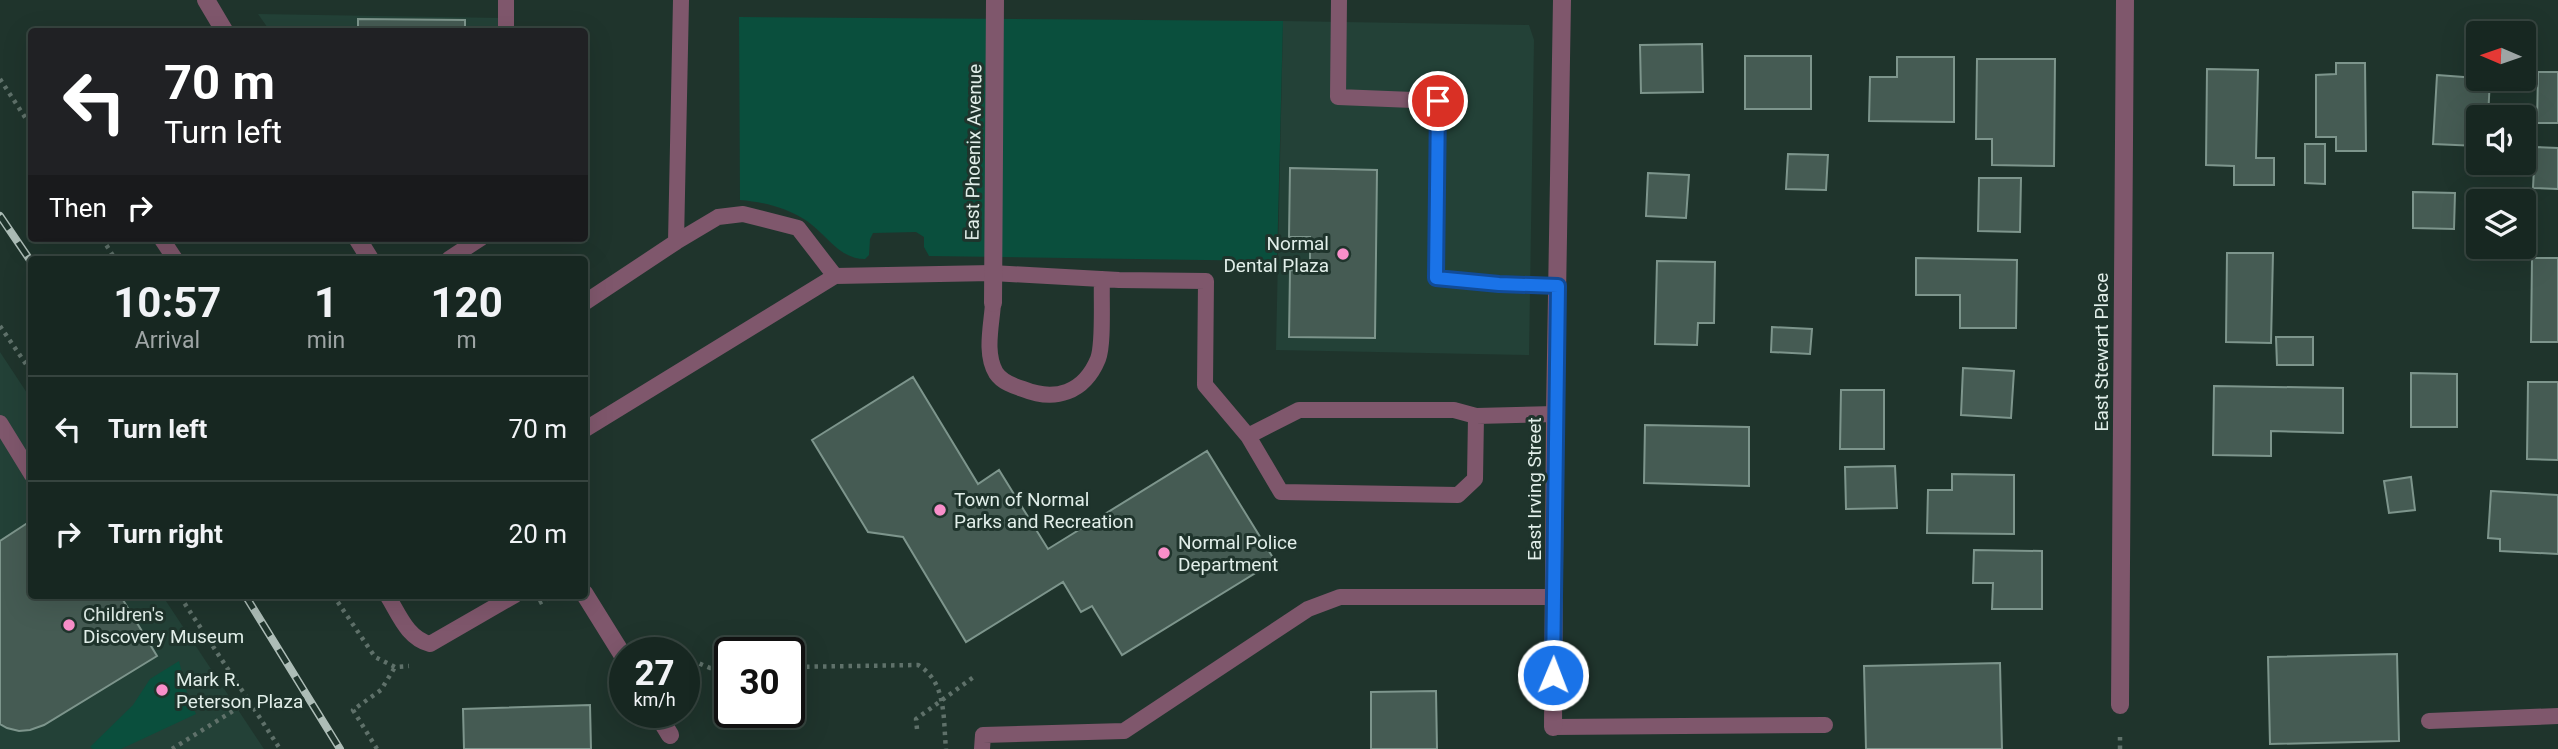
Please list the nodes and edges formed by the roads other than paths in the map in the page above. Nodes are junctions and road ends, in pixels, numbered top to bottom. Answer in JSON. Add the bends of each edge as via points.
{"nodes":[{"id":1,"x":206,"y":0,"type":"edge"},
{"id":2,"x":506,"y":0,"type":"edge"},
{"id":3,"x":681,"y":0,"type":"edge"},
{"id":4,"x":995,"y":0,"type":"edge"},
{"id":5,"x":1339,"y":0,"type":"edge"},
{"id":6,"x":1562,"y":0,"type":"edge"},
{"id":7,"x":2125,"y":0,"type":"edge"},
{"id":8,"x":223,"y":28,"type":"edge"},
{"id":9,"x":506,"y":28,"type":"edge"},
{"id":10,"x":475,"y":242,"type":"edge"},
{"id":11,"x":676,"y":242,"type":"junction"},
{"id":12,"x":454,"y":256,"type":"edge"},
{"id":13,"x":992,"y":273,"type":"junction"},
{"id":14,"x":835,"y":276,"type":"junction"},
{"id":15,"x":1102,"y":279,"type":"junction"},
{"id":16,"x":1558,"y":286,"type":"junction"},
{"id":17,"x":588,"y":300,"type":"edge"},
{"id":18,"x":993,"y":303,"type":"joint"},
{"id":19,"x":1555,"y":414,"type":"junction"},
{"id":20,"x":1476,"y":416,"type":"junction"},
{"id":21,"x":0,"y":423,"type":"edge"},
{"id":22,"x":588,"y":428,"type":"edge"},
{"id":23,"x":1248,"y":436,"type":"junction"},
{"id":24,"x":28,"y":468,"type":"edge"},
{"id":25,"x":1554,"y":597,"type":"junction"},
{"id":26,"x":389,"y":599,"type":"edge"},
{"id":27,"x":508,"y":599,"type":"edge"},
{"id":28,"x":588,"y":599,"type":"edge"},
{"id":29,"x":611,"y":637,"type":"edge"},
{"id":30,"x":2120,"y":705,"type":"dead end"},
{"id":31,"x":2558,"y":716,"type":"edge"},
{"id":32,"x":2429,"y":720,"type":"dead end"},
{"id":33,"x":1825,"y":725,"type":"dead end"},
{"id":34,"x":1553,"y":727,"type":"joint"},
{"id":35,"x":666,"y":728,"type":"edge"},
{"id":36,"x":670,"y":735,"type":"dead end"},
{"id":37,"x":982,"y":749,"type":"edge"}],
"edges":[{"from":1,"to":8,"type":"street"},
{"from":2,"to":9,"type":"lane"},
{"from":3,"to":11,"type":"lane"},
{"from":4,"to":13,"type":"street","name":"East Phoenix Avenue"},
{"from":5,"to":16,"type":"lane","via":[[1338,97],[1438,101],[1436,278]]},
{"from":6,"to":16,"type":"street","name":"East Irving Street"},
{"from":7,"to":30,"type":"street","name":"East Stewart Place"},
{"from":10,"to":12,"type":"lane"},
{"from":11,"to":14,"type":"lane","via":[[718,217],[743,214],[798,228]]},
{"from":11,"to":17,"type":"lane"},
{"from":13,"to":14,"type":"lane"},
{"from":13,"to":15,"type":"lane"},
{"from":13,"to":18,"type":"street","name":"East Phoenix Avenue"},
{"from":14,"to":22,"type":"lane"},
{"from":15,"to":18,"type":"lane","via":[[1099,356],[1079,386],[1062,394],[1042,396],[1008,384],[996,372],[989,338]]},
{"from":15,"to":23,"type":"lane","via":[[1206,281],[1205,385]]},
{"from":16,"to":19,"type":"street","name":"East Irving Street"},
{"from":19,"to":20,"type":"lane"},
{"from":19,"to":25,"type":"street","name":"East Irving Street"},
{"from":20,"to":23,"type":"lane","via":[[1454,410],[1298,410]]},
{"from":20,"to":23,"type":"lane","via":[[1475,480],[1458,495],[1281,492]]},
{"from":21,"to":24,"type":"lane"},
{"from":25,"to":34,"type":"street","name":"East Irving Street"},
{"from":25,"to":37,"type":"lane","via":[[1340,597],[1308,609],[1124,731],[982,735]]},
{"from":26,"to":27,"type":"lane","via":[[412,636],[430,644]]},
{"from":28,"to":29,"type":"street"},
{"from":31,"to":32,"type":"lane"},
{"from":33,"to":34,"type":"lane"},
{"from":35,"to":36,"type":"street"}]}
